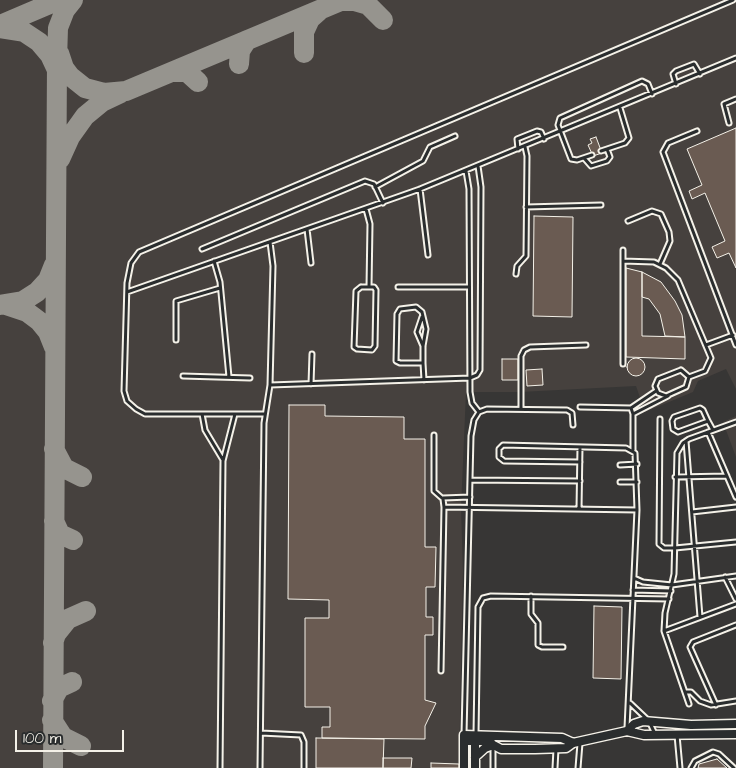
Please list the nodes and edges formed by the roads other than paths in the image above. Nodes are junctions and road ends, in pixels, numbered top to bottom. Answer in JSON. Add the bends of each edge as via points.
{"nodes":[{"id":1,"x":733,"y":0,"type":"edge"},
{"id":2,"x":736,"y":58,"type":"edge"},
{"id":3,"x":700,"y":74,"type":"junction"},
{"id":4,"x":676,"y":84,"type":"junction"},
{"id":5,"x":652,"y":94,"type":"junction"},
{"id":6,"x":736,"y":99,"type":"edge"},
{"id":7,"x":620,"y":108,"type":"junction"},
{"id":8,"x":730,"y":123,"type":"dead end"},
{"id":9,"x":698,"y":131,"type":"dead end"},
{"id":10,"x":561,"y":132,"type":"junction"},
{"id":11,"x":455,"y":136,"type":"dead end"},
{"id":12,"x":544,"y":139,"type":"junction"},
{"id":13,"x":524,"y":147,"type":"junction"},
{"id":14,"x":518,"y":149,"type":"junction"},
{"id":15,"x":607,"y":149,"type":"junction"},
{"id":16,"x":601,"y":151,"type":"dead end"},
{"id":17,"x":592,"y":155,"type":"dead end"},
{"id":18,"x":584,"y":158,"type":"junction"},
{"id":19,"x":478,"y":166,"type":"junction"},
{"id":20,"x":466,"y":171,"type":"junction"},
{"id":21,"x":376,"y":187,"type":"junction"},
{"id":22,"x":420,"y":189,"type":"junction"},
{"id":23,"x":383,"y":203,"type":"junction"},
{"id":24,"x":601,"y":205,"type":"dead end"},
{"id":25,"x":526,"y":207,"type":"junction"},
{"id":26,"x":366,"y":209,"type":"junction"},
{"id":27,"x":628,"y":221,"type":"dead end"},
{"id":28,"x":307,"y":229,"type":"junction"},
{"id":29,"x":270,"y":242,"type":"junction"},
{"id":30,"x":202,"y":249,"type":"dead end"},
{"id":31,"x":622,"y":250,"type":"dead end"},
{"id":32,"x":428,"y":255,"type":"dead end"},
{"id":33,"x":214,"y":261,"type":"junction"},
{"id":34,"x":623,"y":261,"type":"junction"},
{"id":35,"x":311,"y":263,"type":"dead end"},
{"id":36,"x":660,"y":264,"type":"junction"},
{"id":37,"x":516,"y":274,"type":"dead end"},
{"id":38,"x":369,"y":287,"type":"junction"},
{"id":39,"x":398,"y":287,"type":"dead end"},
{"id":40,"x":469,"y":287,"type":"junction"},
{"id":41,"x":220,"y":288,"type":"junction"},
{"id":42,"x":127,"y":292,"type":"junction"},
{"id":43,"x":422,"y":317,"type":"junction"},
{"id":44,"x":732,"y":335,"type":"junction"},
{"id":45,"x":176,"y":340,"type":"dead end"},
{"id":46,"x":586,"y":345,"type":"dead end"},
{"id":47,"x":706,"y":345,"type":"junction"},
{"id":48,"x":423,"y":346,"type":"junction"},
{"id":49,"x":736,"y":346,"type":"edge"},
{"id":50,"x":312,"y":354,"type":"dead end"},
{"id":51,"x":424,"y":363,"type":"junction"},
{"id":52,"x":623,"y":364,"type":"dead end"},
{"id":53,"x":183,"y":376,"type":"dead end"},
{"id":54,"x":228,"y":377,"type":"junction"},
{"id":55,"x":689,"y":377,"type":"junction"},
{"id":56,"x":250,"y":378,"type":"dead end"},
{"id":57,"x":470,"y":378,"type":"junction"},
{"id":58,"x":424,"y":380,"type":"junction"},
{"id":59,"x":311,"y":384,"type":"junction"},
{"id":60,"x":270,"y":386,"type":"junction"},
{"id":61,"x":656,"y":391,"type":"junction"},
{"id":62,"x":668,"y":395,"type":"junction"},
{"id":63,"x":580,"y":406,"type":"dead end"},
{"id":64,"x":631,"y":408,"type":"junction"},
{"id":65,"x":521,"y":409,"type":"junction"},
{"id":66,"x":479,"y":412,"type":"junction"},
{"id":67,"x":202,"y":414,"type":"junction"},
{"id":68,"x":235,"y":414,"type":"junction"},
{"id":69,"x":265,"y":414,"type":"junction"},
{"id":70,"x":633,"y":414,"type":"junction"},
{"id":71,"x":660,"y":419,"type":"dead end"},
{"id":72,"x":708,"y":420,"type":"junction"},
{"id":73,"x":736,"y":422,"type":"edge"},
{"id":74,"x":573,"y":425,"type":"dead end"},
{"id":75,"x":713,"y":430,"type":"junction"},
{"id":76,"x":708,"y":432,"type":"junction"},
{"id":77,"x":434,"y":435,"type":"dead end"},
{"id":78,"x":686,"y":441,"type":"junction"},
{"id":79,"x":580,"y":447,"type":"junction"},
{"id":80,"x":633,"y":450,"type":"junction"},
{"id":81,"x":223,"y":461,"type":"junction"},
{"id":82,"x":580,"y":462,"type":"junction"},
{"id":83,"x":620,"y":464,"type":"dead end"},
{"id":84,"x":637,"y":464,"type":"junction"},
{"id":85,"x":727,"y":476,"type":"junction"},
{"id":86,"x":675,"y":477,"type":"junction"},
{"id":87,"x":689,"y":477,"type":"junction"},
{"id":88,"x":470,"y":480,"type":"junction"},
{"id":89,"x":580,"y":481,"type":"junction"},
{"id":90,"x":620,"y":482,"type":"dead end"},
{"id":91,"x":637,"y":482,"type":"junction"},
{"id":92,"x":734,"y":488,"type":"edge"},
{"id":93,"x":470,"y":497,"type":"junction"},
{"id":94,"x":736,"y":497,"type":"edge"},
{"id":95,"x":442,"y":498,"type":"junction"},
{"id":96,"x":736,"y":507,"type":"edge"},
{"id":97,"x":444,"y":508,"type":"junction"},
{"id":98,"x":469,"y":508,"type":"junction"},
{"id":99,"x":579,"y":509,"type":"junction"},
{"id":100,"x":637,"y":510,"type":"junction"},
{"id":101,"x":692,"y":512,"type":"junction"},
{"id":102,"x":736,"y":542,"type":"edge"},
{"id":103,"x":694,"y":546,"type":"junction"},
{"id":104,"x":675,"y":548,"type":"junction"},
{"id":105,"x":736,"y":576,"type":"edge"},
{"id":106,"x":725,"y":577,"type":"junction"},
{"id":107,"x":634,"y":578,"type":"junction"},
{"id":108,"x":697,"y":582,"type":"junction"},
{"id":109,"x":672,"y":585,"type":"junction"},
{"id":110,"x":634,"y":590,"type":"junction"},
{"id":111,"x":671,"y":592,"type":"junction"},
{"id":112,"x":531,"y":596,"type":"junction"},
{"id":113,"x":633,"y":598,"type":"junction"},
{"id":114,"x":669,"y":599,"type":"junction"},
{"id":115,"x":736,"y":599,"type":"edge"},
{"id":116,"x":736,"y":604,"type":"edge"},
{"id":117,"x":700,"y":618,"type":"junction"},
{"id":118,"x":736,"y":625,"type":"edge"},
{"id":119,"x":664,"y":631,"type":"junction"},
{"id":120,"x":563,"y":647,"type":"dead end"},
{"id":121,"x":441,"y":670,"type":"dead end"},
{"id":122,"x":684,"y":692,"type":"junction"},
{"id":123,"x":736,"y":701,"type":"edge"},
{"id":124,"x":630,"y":703,"type":"junction"},
{"id":125,"x":689,"y":704,"type":"dead end"},
{"id":126,"x":716,"y":705,"type":"junction"},
{"id":127,"x":649,"y":721,"type":"junction"},
{"id":128,"x":736,"y":724,"type":"edge"},
{"id":129,"x":627,"y":731,"type":"junction"},
{"id":130,"x":261,"y":733,"type":"junction"},
{"id":131,"x":493,"y":734,"type":"junction"},
{"id":132,"x":655,"y":734,"type":"junction"},
{"id":133,"x":677,"y":734,"type":"junction"},
{"id":134,"x":736,"y":734,"type":"edge"},
{"id":135,"x":464,"y":738,"type":"junction"},
{"id":136,"x":475,"y":738,"type":"junction"},
{"id":137,"x":576,"y":742,"type":"junction"},
{"id":138,"x":493,"y":745,"type":"junction"},
{"id":139,"x":556,"y":748,"type":"junction"},
{"id":140,"x":475,"y":757,"type":"junction"},
{"id":141,"x":220,"y":768,"type":"edge"},
{"id":142,"x":260,"y":768,"type":"edge"},
{"id":143,"x":304,"y":768,"type":"edge"},
{"id":144,"x":464,"y":768,"type":"edge"},
{"id":145,"x":475,"y":768,"type":"edge"},
{"id":146,"x":493,"y":768,"type":"edge"},
{"id":147,"x":555,"y":768,"type":"edge"},
{"id":148,"x":578,"y":768,"type":"edge"},
{"id":149,"x":680,"y":768,"type":"edge"},
{"id":150,"x":691,"y":768,"type":"edge"},
{"id":151,"x":734,"y":768,"type":"edge"}],
"edges":[{"from":1,"to":42,"type":"lane","via":[[145,249],[131,263]]},
{"from":2,"to":3,"type":"lane"},
{"from":3,"to":4,"type":"lane"},
{"from":3,"to":4,"type":"lane","via":[[694,64],[675,72]]},
{"from":4,"to":5,"type":"lane"},
{"from":5,"to":7,"type":"lane"},
{"from":5,"to":10,"type":"lane","via":[[648,84],[642,82],[560,118]]},
{"from":6,"to":8,"type":"lane","via":[[724,104]]},
{"from":7,"to":10,"type":"lane"},
{"from":7,"to":15,"type":"lane","via":[[629,138]]},
{"from":9,"to":44,"type":"lane","via":[[668,143],[663,152]]},
{"from":10,"to":12,"type":"lane"},
{"from":10,"to":18,"type":"lane","via":[[571,158]]},
{"from":11,"to":21,"type":"lane","via":[[430,147],[423,161]]},
{"from":12,"to":13,"type":"lane"},
{"from":12,"to":14,"type":"lane","via":[[537,131],[517,139]]},
{"from":13,"to":14,"type":"lane"},
{"from":13,"to":25,"type":"lane","via":[[527,156]]},
{"from":14,"to":19,"type":"lane"},
{"from":15,"to":16,"type":"lane"},
{"from":15,"to":18,"type":"lane","via":[[610,157],[607,161],[591,166]]},
{"from":17,"to":18,"type":"lane"},
{"from":19,"to":20,"type":"lane"},
{"from":19,"to":57,"type":"lane","via":[[482,187],[480,370],[477,376]]},
{"from":20,"to":22,"type":"lane"},
{"from":20,"to":40,"type":"lane","via":[[469,189]]},
{"from":21,"to":23,"type":"lane"},
{"from":21,"to":30,"type":"lane","via":[[372,182],[363,181]]},
{"from":22,"to":23,"type":"lane"},
{"from":22,"to":32,"type":"lane"},
{"from":23,"to":26,"type":"lane"},
{"from":24,"to":25,"type":"lane"},
{"from":25,"to":37,"type":"lane","via":[[525,258],[517,266]]},
{"from":26,"to":28,"type":"lane"},
{"from":26,"to":38,"type":"lane","via":[[370,221]]},
{"from":27,"to":36,"type":"lane","via":[[652,211],[661,214],[670,241]]},
{"from":28,"to":29,"type":"lane"},
{"from":28,"to":35,"type":"lane"},
{"from":29,"to":33,"type":"lane"},
{"from":29,"to":60,"type":"lane","via":[[273,266]]},
{"from":31,"to":34,"type":"lane"},
{"from":33,"to":41,"type":"lane"},
{"from":33,"to":42,"type":"lane"},
{"from":34,"to":36,"type":"lane","via":[[648,260]]},
{"from":34,"to":52,"type":"lane"},
{"from":36,"to":47,"type":"lane","via":[[678,280]]},
{"from":38,"to":38,"type":"lane","via":[[359,288],[356,292],[356,349],[374,348],[376,290]]},
{"from":39,"to":40,"type":"lane"},
{"from":40,"to":57,"type":"lane"},
{"from":41,"to":45,"type":"lane","via":[[176,301]]},
{"from":41,"to":54,"type":"lane"},
{"from":42,"to":67,"type":"lane","via":[[124,391],[127,400],[145,414]]},
{"from":43,"to":48,"type":"lane","via":[[426,335]]},
{"from":43,"to":48,"type":"lane","via":[[417,332]]},
{"from":43,"to":51,"type":"lane","via":[[418,308],[399,310],[395,359],[400,363]]},
{"from":44,"to":47,"type":"lane"},
{"from":44,"to":49,"type":"lane"},
{"from":46,"to":65,"type":"lane","via":[[530,347],[524,350],[521,356]]},
{"from":47,"to":55,"type":"lane","via":[[710,354],[709,365]]},
{"from":48,"to":51,"type":"lane"},
{"from":50,"to":59,"type":"lane"},
{"from":51,"to":58,"type":"lane"},
{"from":53,"to":54,"type":"lane"},
{"from":54,"to":56,"type":"lane"},
{"from":55,"to":61,"type":"lane","via":[[684,371],[676,370],[656,380]]},
{"from":55,"to":62,"type":"lane","via":[[686,387]]},
{"from":57,"to":58,"type":"lane"},
{"from":57,"to":66,"type":"lane","via":[[471,398]]},
{"from":58,"to":59,"type":"lane"},
{"from":59,"to":60,"type":"lane"},
{"from":60,"to":69,"type":"lane"},
{"from":61,"to":62,"type":"lane","via":[[663,396]]},
{"from":61,"to":64,"type":"lane"},
{"from":62,"to":70,"type":"lane"},
{"from":63,"to":64,"type":"lane"},
{"from":64,"to":70,"type":"lane"},
{"from":65,"to":66,"type":"lane"},
{"from":65,"to":74,"type":"lane","via":[[569,410]]},
{"from":66,"to":88,"type":"lane","via":[[472,431]]},
{"from":67,"to":68,"type":"lane"},
{"from":67,"to":81,"type":"lane","via":[[205,430]]},
{"from":68,"to":69,"type":"lane"},
{"from":68,"to":81,"type":"lane"},
{"from":69,"to":130,"type":"lane"},
{"from":70,"to":80,"type":"lane"},
{"from":71,"to":104,"type":"lane","via":[[659,542],[662,547]]},
{"from":72,"to":72,"type":"lane","via":[[703,410],[698,408],[674,417],[673,429],[678,432]]},
{"from":72,"to":75,"type":"lane"},
{"from":73,"to":75,"type":"lane"},
{"from":75,"to":76,"type":"lane"},
{"from":76,"to":78,"type":"lane"},
{"from":76,"to":85,"type":"lane"},
{"from":77,"to":95,"type":"lane","via":[[434,491]]},
{"from":78,"to":86,"type":"lane","via":[[677,453]]},
{"from":78,"to":87,"type":"lane"},
{"from":79,"to":80,"type":"lane"},
{"from":79,"to":82,"type":"lane"},
{"from":79,"to":82,"type":"lane","via":[[503,445],[499,457],[504,461]]},
{"from":80,"to":84,"type":"lane"},
{"from":81,"to":141,"type":"lane"},
{"from":82,"to":89,"type":"lane"},
{"from":83,"to":84,"type":"lane"},
{"from":84,"to":91,"type":"lane"},
{"from":85,"to":87,"type":"lane"},
{"from":85,"to":92,"type":"lane"},
{"from":86,"to":87,"type":"lane"},
{"from":86,"to":104,"type":"lane"},
{"from":87,"to":101,"type":"lane"},
{"from":88,"to":89,"type":"lane"},
{"from":88,"to":93,"type":"lane"},
{"from":89,"to":99,"type":"lane"},
{"from":90,"to":91,"type":"lane"},
{"from":91,"to":100,"type":"lane"},
{"from":92,"to":94,"type":"lane"},
{"from":93,"to":95,"type":"lane"},
{"from":93,"to":98,"type":"lane"},
{"from":95,"to":97,"type":"lane"},
{"from":96,"to":101,"type":"lane"},
{"from":97,"to":98,"type":"lane"},
{"from":97,"to":121,"type":"lane"},
{"from":98,"to":99,"type":"lane"},
{"from":98,"to":135,"type":"lane"},
{"from":99,"to":100,"type":"lane"},
{"from":100,"to":107,"type":"lane"},
{"from":101,"to":103,"type":"lane"},
{"from":102,"to":103,"type":"lane"},
{"from":103,"to":104,"type":"lane"},
{"from":103,"to":108,"type":"lane"},
{"from":104,"to":109,"type":"lane"},
{"from":105,"to":106,"type":"lane"},
{"from":106,"to":108,"type":"lane"},
{"from":106,"to":115,"type":"lane"},
{"from":107,"to":109,"type":"lane"},
{"from":107,"to":110,"type":"lane"},
{"from":108,"to":109,"type":"lane"},
{"from":108,"to":117,"type":"lane"},
{"from":109,"to":111,"type":"lane"},
{"from":110,"to":111,"type":"lane"},
{"from":110,"to":113,"type":"lane"},
{"from":111,"to":114,"type":"lane"},
{"from":112,"to":113,"type":"lane"},
{"from":112,"to":120,"type":"lane","via":[[531,614],[538,623],[538,645]]},
{"from":112,"to":136,"type":"lane","via":[[491,596],[483,598],[479,604]]},
{"from":113,"to":114,"type":"lane"},
{"from":113,"to":124,"type":"lane"},
{"from":114,"to":119,"type":"lane"},
{"from":116,"to":117,"type":"lane"},
{"from":117,"to":119,"type":"lane"},
{"from":118,"to":126,"type":"lane","via":[[693,642],[690,648]]},
{"from":119,"to":122,"type":"lane"},
{"from":122,"to":125,"type":"lane"},
{"from":122,"to":126,"type":"lane","via":[[691,692],[703,703]]},
{"from":123,"to":126,"type":"lane"},
{"from":124,"to":127,"type":"lane"},
{"from":124,"to":129,"type":"lane"},
{"from":127,"to":128,"type":"street","via":[[691,725]]},
{"from":127,"to":129,"type":"street","via":[[634,724]]},
{"from":127,"to":132,"type":"lane"},
{"from":129,"to":132,"type":"street"},
{"from":129,"to":137,"type":"street"},
{"from":130,"to":142,"type":"lane"},
{"from":130,"to":143,"type":"lane","via":[[301,735]]},
{"from":131,"to":136,"type":"street"},
{"from":131,"to":137,"type":"street","via":[[562,738]]},
{"from":131,"to":138,"type":"lane"},
{"from":132,"to":133,"type":"street"},
{"from":133,"to":134,"type":"street"},
{"from":133,"to":149,"type":"lane"},
{"from":135,"to":136,"type":"street"},
{"from":135,"to":144,"type":"street"},
{"from":136,"to":138,"type":"street"},
{"from":136,"to":140,"type":"street"},
{"from":137,"to":139,"type":"street","via":[[566,748]]},
{"from":137,"to":148,"type":"lane"},
{"from":138,"to":139,"type":"street","via":[[508,749]]},
{"from":138,"to":140,"type":"street"},
{"from":138,"to":146,"type":"lane"},
{"from":139,"to":147,"type":"lane"},
{"from":140,"to":145,"type":"street"},
{"from":150,"to":151,"type":"lane","via":[[695,761],[713,752]]}]}
